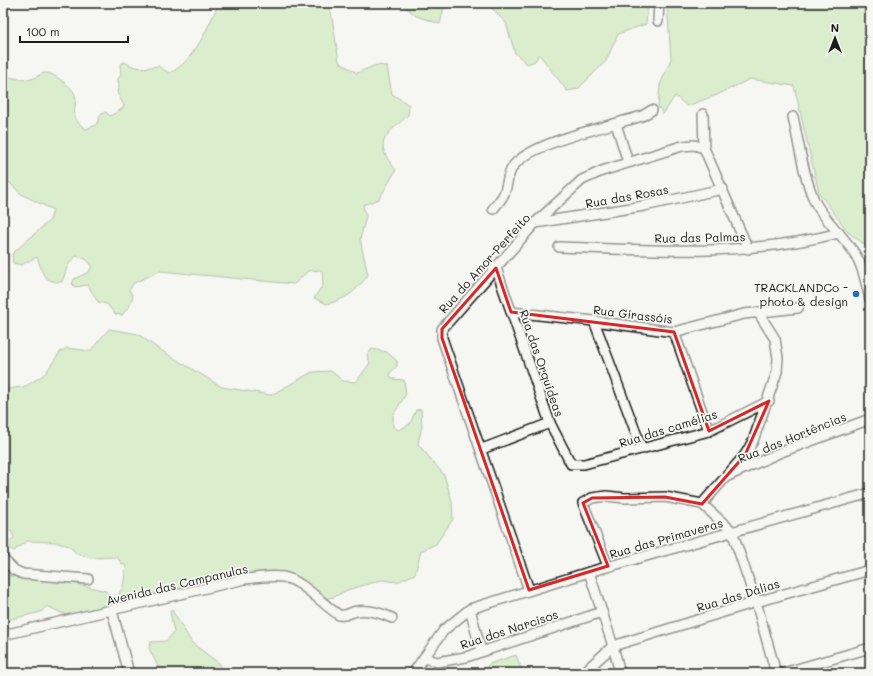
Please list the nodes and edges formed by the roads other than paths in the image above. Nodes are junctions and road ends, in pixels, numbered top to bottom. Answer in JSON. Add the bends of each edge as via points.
{"nodes":[{"id":1,"x":659,"y":3,"type":"edge"},
{"id":2,"x":658,"y":21,"type":"dead end"},
{"id":3,"x":652,"y":110,"type":"dead end"},
{"id":4,"x":703,"y":114,"type":"dead end"},
{"id":5,"x":793,"y":117,"type":"dead end"},
{"id":6,"x":616,"y":124,"type":"junction"},
{"id":7,"x":704,"y":148,"type":"junction"},
{"id":8,"x":628,"y":162,"type":"junction"},
{"id":9,"x":723,"y":189,"type":"junction"},
{"id":10,"x":493,"y":209,"type":"dead end"},
{"id":11,"x":535,"y":223,"type":"junction"},
{"id":12,"x":839,"y":234,"type":"junction"},
{"id":13,"x":559,"y":247,"type":"dead end"},
{"id":14,"x":748,"y":249,"type":"junction"},
{"id":15,"x":496,"y":268,"type":"junction"},
{"id":16,"x":870,"y":300,"type":"edge"},
{"id":17,"x":798,"y":308,"type":"dead end"},
{"id":18,"x":511,"y":312,"type":"junction"},
{"id":19,"x":758,"y":312,"type":"junction"},
{"id":20,"x":594,"y":321,"type":"junction"},
{"id":21,"x":674,"y":332,"type":"junction"},
{"id":22,"x":769,"y":401,"type":"junction"},
{"id":23,"x":870,"y":419,"type":"edge"},
{"id":24,"x":550,"y":424,"type":"junction"},
{"id":25,"x":710,"y":430,"type":"junction"},
{"id":26,"x":482,"y":449,"type":"junction"},
{"id":27,"x":642,"y":449,"type":"junction"},
{"id":28,"x":570,"y":464,"type":"joint"},
{"id":29,"x":723,"y":478,"type":"junction"},
{"id":30,"x":870,"y":494,"type":"edge"},
{"id":31,"x":702,"y":504,"type":"junction"},
{"id":32,"x":732,"y":531,"type":"junction"},
{"id":33,"x":3,"y":559,"type":"edge"},
{"id":34,"x":608,"y":566,"type":"junction"},
{"id":35,"x":870,"y":570,"type":"edge"},
{"id":36,"x":589,"y":572,"type":"junction"},
{"id":37,"x":88,"y":579,"type":"dead end"},
{"id":38,"x":529,"y":590,"type":"junction"},
{"id":39,"x":756,"y":602,"type":"junction"},
{"id":40,"x":470,"y":609,"type":"junction"},
{"id":41,"x":112,"y":611,"type":"junction"},
{"id":42,"x":602,"y":612,"type":"junction"},
{"id":43,"x":392,"y":618,"type":"dead end"},
{"id":44,"x":3,"y":636,"type":"edge"},
{"id":45,"x":613,"y":646,"type":"junction"},
{"id":46,"x":870,"y":648,"type":"edge"},
{"id":47,"x":481,"y":652,"type":"junction"},
{"id":48,"x":424,"y":658,"type":"junction"},
{"id":49,"x":129,"y":673,"type":"edge"},
{"id":50,"x":413,"y":673,"type":"edge"},
{"id":51,"x":583,"y":673,"type":"edge"},
{"id":52,"x":620,"y":673,"type":"edge"},
{"id":53,"x":776,"y":673,"type":"edge"},
{"id":54,"x":783,"y":673,"type":"edge"}],
"edges":[{"from":1,"to":2,"type":"street"},
{"from":3,"to":6,"type":"street"},
{"from":4,"to":7,"type":"street"},
{"from":5,"to":12,"type":"street","via":[[814,200]]},
{"from":6,"to":8,"type":"street"},
{"from":6,"to":10,"type":"street","via":[[559,141],[528,154],[510,170],[506,191]]},
{"from":7,"to":8,"type":"street","name":"Rua do Amor-Perfeito","via":[[694,145],[682,146]]},
{"from":7,"to":9,"type":"street"},
{"from":8,"to":11,"type":"street","name":"Rua do Amor-Perfeito","via":[[582,180]]},
{"from":9,"to":11,"type":"street","name":"Rua das Rosas","via":[[644,206]]},
{"from":9,"to":14,"type":"street"},
{"from":11,"to":15,"type":"street","name":"Rua do Amor-Perfeito"},
{"from":12,"to":14,"type":"street","name":"Rua das Palmas"},
{"from":12,"to":16,"type":"street","via":[[860,261]]},
{"from":13,"to":14,"type":"street","name":"Rua das Palmas","via":[[700,252]]},
{"from":15,"to":18,"type":"street","name":"Rua das Orquídeas"},
{"from":15,"to":26,"type":"street","name":"Rua do Amor-Perfeito","via":[[446,323],[442,334]]},
{"from":17,"to":19,"type":"street","name":"Rua Girassóis"},
{"from":18,"to":20,"type":"street","name":"Rua Girassóis"},
{"from":18,"to":24,"type":"street","name":"Rua das Orquídeas"},
{"from":19,"to":21,"type":"street","name":"Rua Girassóis"},
{"from":19,"to":22,"type":"street","via":[[771,331],[777,347],[777,372]]},
{"from":20,"to":21,"type":"street","name":"Rua Girassóis"},
{"from":20,"to":27,"type":"street"},
{"from":21,"to":25,"type":"street"},
{"from":22,"to":25,"type":"street","name":"Rua das camélias"},
{"from":22,"to":29,"type":"street","via":[[754,441],[745,455]]},
{"from":23,"to":29,"type":"street","name":"Rua das Hortências","via":[[781,452]]},
{"from":24,"to":26,"type":"street"},
{"from":24,"to":28,"type":"street","name":"Rua das Orquídeas"},
{"from":25,"to":27,"type":"street","name":"Rua das camélias"},
{"from":26,"to":38,"type":"street","name":"Rua do Amor-Perfeito"},
{"from":27,"to":28,"type":"street","name":"Rua das camélias","via":[[584,464]]},
{"from":29,"to":31,"type":"street"},
{"from":30,"to":32,"type":"street","name":"Rua das Primaveras"},
{"from":31,"to":32,"type":"street"},
{"from":31,"to":34,"type":"street","via":[[665,498],[606,496],[592,498],[583,503]]},
{"from":32,"to":34,"type":"street","name":"Rua das Primaveras"},
{"from":32,"to":39,"type":"street"},
{"from":33,"to":37,"type":"street","via":[[14,570],[23,574]]},
{"from":34,"to":36,"type":"street","name":"Rua das Primaveras"},
{"from":35,"to":39,"type":"street","name":"Rua das Dálias"},
{"from":36,"to":38,"type":"street","name":"Rua das Primaveras"},
{"from":36,"to":42,"type":"street"},
{"from":38,"to":40,"type":"street","name":"Rua das Primaveras"},
{"from":39,"to":45,"type":"street","name":"Rua das Dálias"},
{"from":39,"to":53,"type":"street"},
{"from":40,"to":47,"type":"street"},
{"from":40,"to":48,"type":"street","via":[[444,630]]},
{"from":41,"to":43,"type":"street","name":"Avenida das Campanulas","via":[[245,579],[275,577],[293,580],[339,615],[369,611]]},
{"from":41,"to":44,"type":"street","name":"Avenida das Campanulas"},
{"from":41,"to":49,"type":"street"},
{"from":42,"to":45,"type":"street"},
{"from":42,"to":47,"type":"street","name":"Rua dos Narcisos"},
{"from":45,"to":51,"type":"street"},
{"from":45,"to":52,"type":"street"},
{"from":46,"to":54,"type":"street"},
{"from":47,"to":48,"type":"street","name":"Rua dos Narcisos","via":[[447,662]]},
{"from":48,"to":50,"type":"street"}]}
